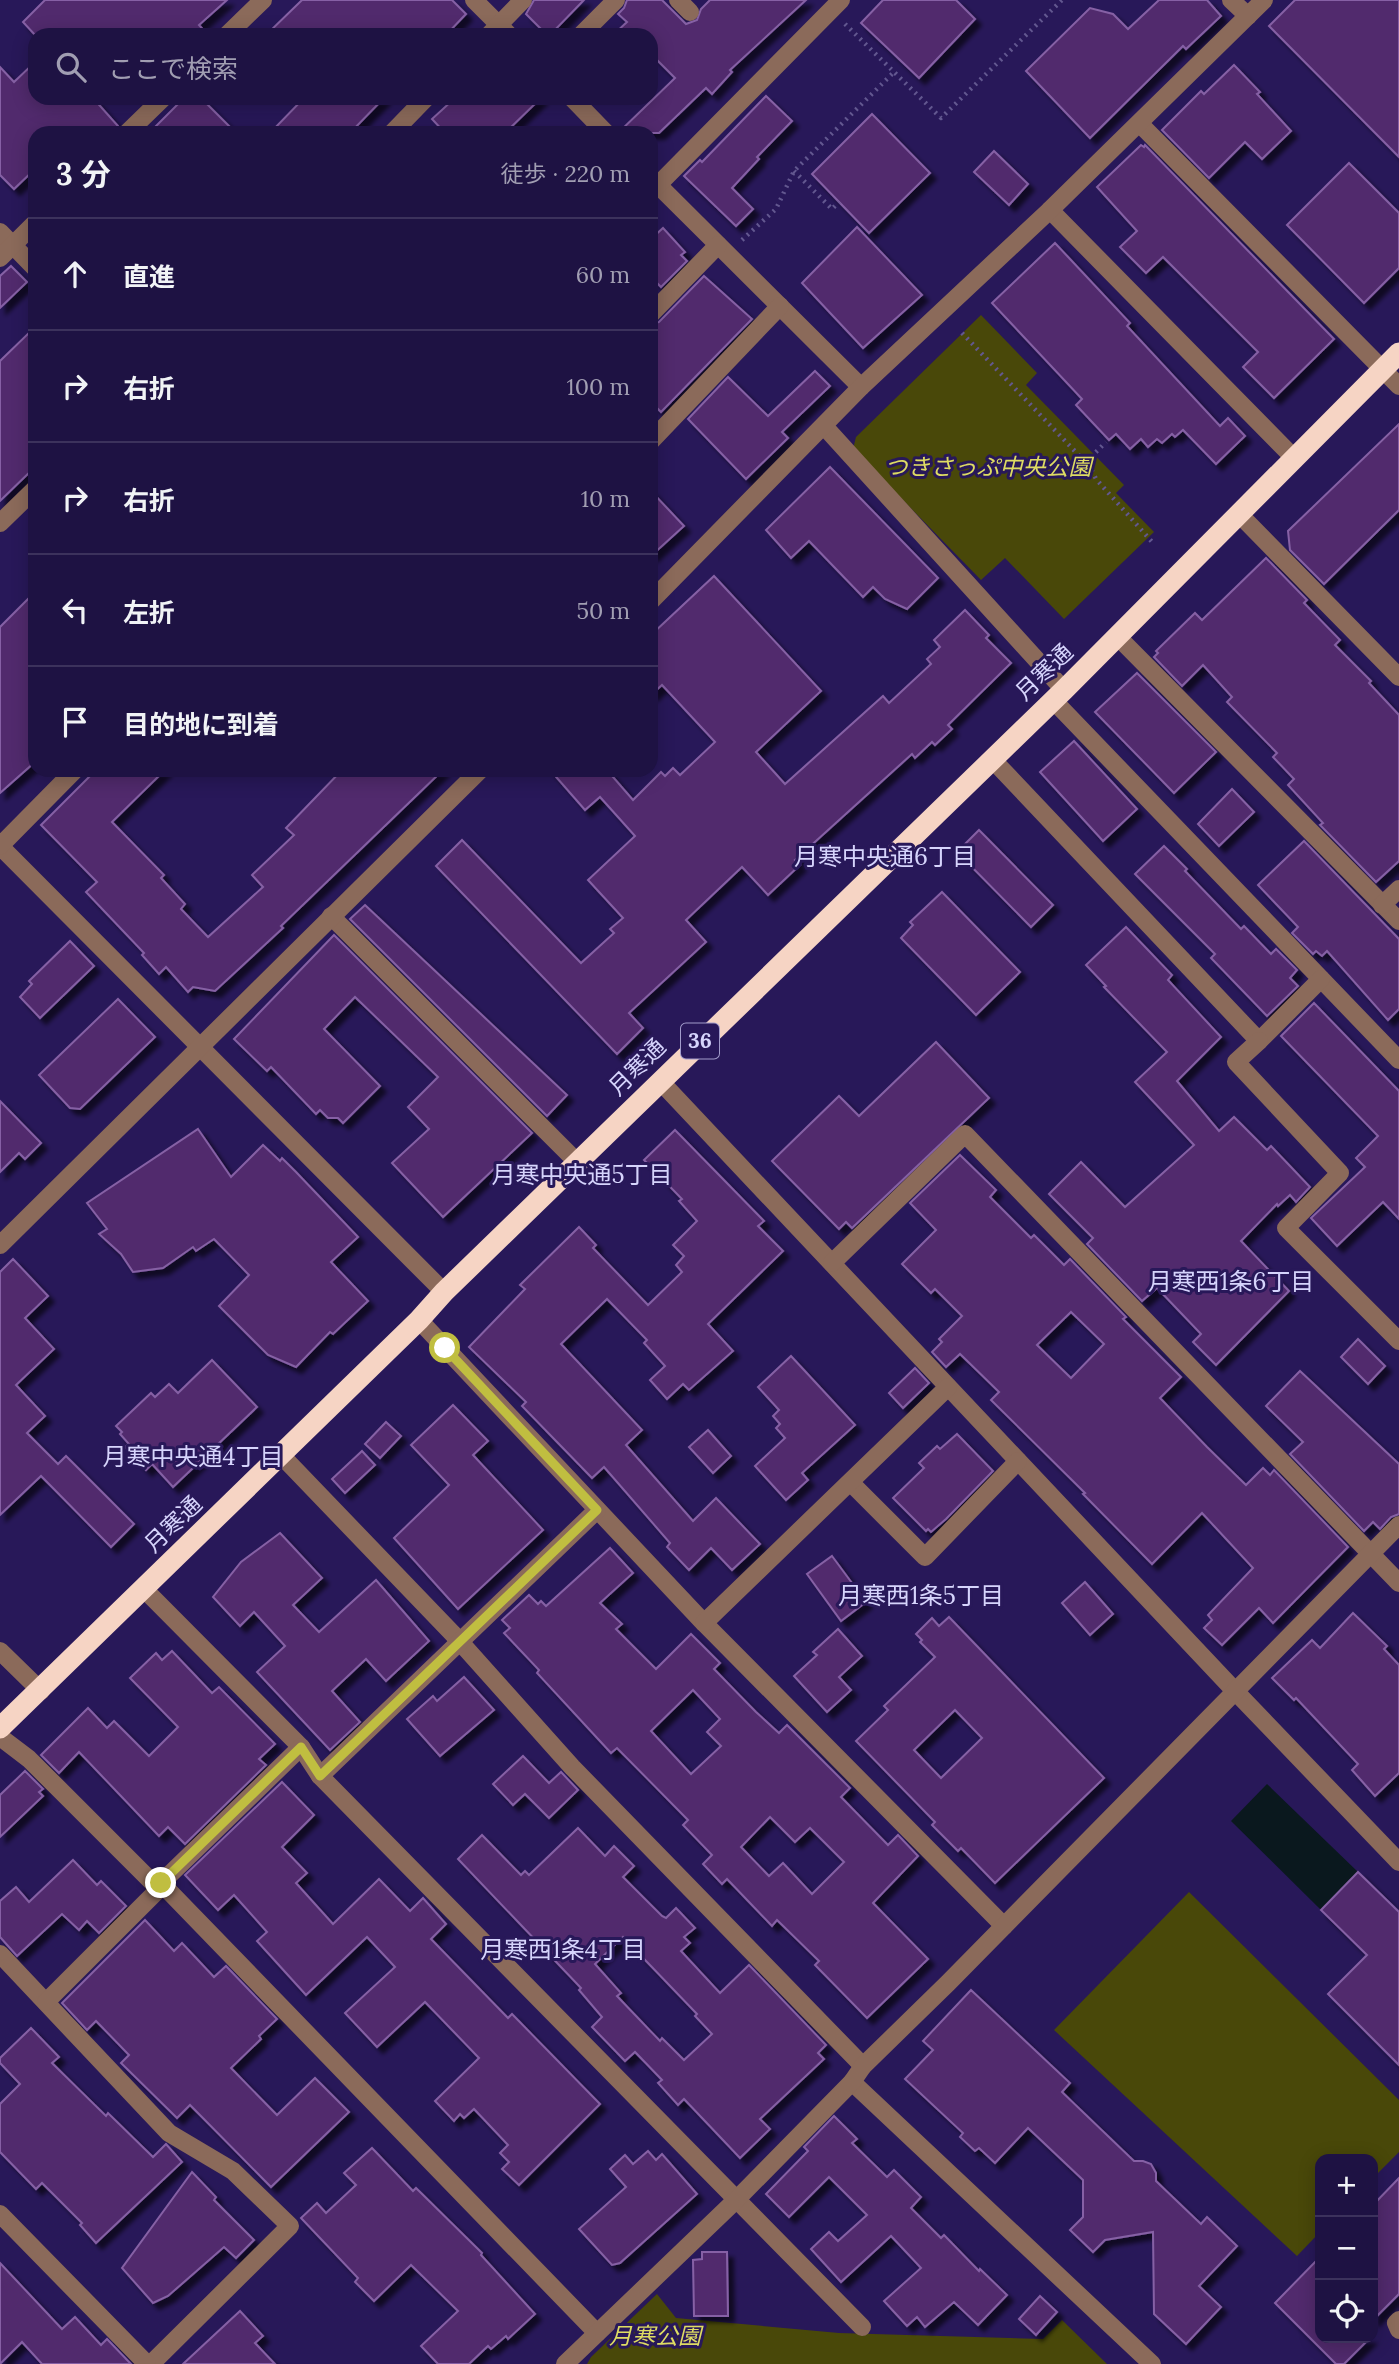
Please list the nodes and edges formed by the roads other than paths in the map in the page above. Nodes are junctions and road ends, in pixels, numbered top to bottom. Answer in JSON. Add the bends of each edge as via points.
{"nodes":[{"id":1,"x":263,"y":0,"type":"edge"},
{"id":2,"x":474,"y":0,"type":"edge"},
{"id":3,"x":523,"y":0,"type":"edge"},
{"id":4,"x":615,"y":0,"type":"edge"},
{"id":5,"x":841,"y":0,"type":"edge"},
{"id":6,"x":1231,"y":0,"type":"edge"},
{"id":7,"x":1264,"y":0,"type":"edge"},
{"id":8,"x":1248,"y":16,"type":"junction"},
{"id":9,"x":234,"y":28,"type":"edge"},
{"id":10,"x":496,"y":28,"type":"edge"},
{"id":11,"x":502,"y":28,"type":"edge"},
{"id":12,"x":588,"y":28,"type":"edge"},
{"id":13,"x":156,"y":105,"type":"edge"},
{"id":14,"x":419,"y":105,"type":"edge"},
{"id":15,"x":579,"y":105,"type":"edge"},
{"id":16,"x":1140,"y":124,"type":"junction"},
{"id":17,"x":134,"y":126,"type":"edge"},
{"id":18,"x":398,"y":126,"type":"edge"},
{"id":19,"x":599,"y":126,"type":"edge"},
{"id":20,"x":658,"y":180,"type":"edge"},
{"id":21,"x":658,"y":189,"type":"edge"},
{"id":22,"x":1050,"y":210,"type":"junction"},
{"id":23,"x":28,"y":228,"type":"edge"},
{"id":24,"x":4,"y":245,"type":"edge"},
{"id":25,"x":726,"y":246,"type":"junction"},
{"id":26,"x":28,"y":263,"type":"edge"},
{"id":27,"x":780,"y":306,"type":"junction"},
{"id":28,"x":658,"y":308,"type":"edge"},
{"id":29,"x":1399,"y":353,"type":"edge"},
{"id":30,"x":1382,"y":370,"type":"junction"},
{"id":31,"x":1399,"y":386,"type":"edge"},
{"id":32,"x":861,"y":387,"type":"junction"},
{"id":33,"x":824,"y":426,"type":"junction"},
{"id":34,"x":658,"y":434,"type":"edge"},
{"id":35,"x":1294,"y":458,"type":"junction"},
{"id":36,"x":28,"y":495,"type":"edge"},
{"id":37,"x":1239,"y":514,"type":"junction"},
{"id":38,"x":2,"y":518,"type":"edge"},
{"id":39,"x":658,"y":594,"type":"edge"},
{"id":40,"x":1117,"y":636,"type":"junction"},
{"id":41,"x":1399,"y":677,"type":"edge"},
{"id":42,"x":1059,"y":695,"type":"junction"},
{"id":43,"x":992,"y":759,"type":"junction"},
{"id":44,"x":68,"y":777,"type":"edge"},
{"id":45,"x":473,"y":777,"type":"edge"},
{"id":46,"x":0,"y":846,"type":"edge"},
{"id":47,"x":1399,"y":889,"type":"edge"},
{"id":48,"x":1382,"y":905,"type":"junction"},
{"id":49,"x":331,"y":916,"type":"junction"},
{"id":50,"x":1399,"y":921,"type":"edge"},
{"id":51,"x":1321,"y":979,"type":"junction"},
{"id":52,"x":1259,"y":1041,"type":"junction"},
{"id":53,"x":198,"y":1048,"type":"junction"},
{"id":54,"x":1399,"y":1060,"type":"edge"},
{"id":55,"x":661,"y":1082,"type":"junction"},
{"id":56,"x":578,"y":1163,"type":"junction"},
{"id":57,"x":0,"y":1245,"type":"edge"},
{"id":58,"x":832,"y":1263,"type":"junction"},
{"id":59,"x":444,"y":1292,"type":"junction"},
{"id":60,"x":419,"y":1320,"type":"junction"},
{"id":61,"x":1399,"y":1341,"type":"edge"},
{"id":62,"x":948,"y":1387,"type":"junction"},
{"id":63,"x":281,"y":1455,"type":"junction"},
{"id":64,"x":1018,"y":1461,"type":"junction"},
{"id":65,"x":851,"y":1483,"type":"junction"},
{"id":66,"x":597,"y":1510,"type":"junction"},
{"id":67,"x":1399,"y":1525,"type":"edge"},
{"id":68,"x":1369,"y":1554,"type":"junction"},
{"id":69,"x":1399,"y":1583,"type":"edge"},
{"id":70,"x":144,"y":1590,"type":"junction"},
{"id":71,"x":704,"y":1623,"type":"junction"},
{"id":72,"x":461,"y":1643,"type":"junction"},
{"id":73,"x":0,"y":1651,"type":"edge"},
{"id":74,"x":1234,"y":1690,"type":"junction"},
{"id":75,"x":41,"y":1691,"type":"junction"},
{"id":76,"x":0,"y":1728,"type":"edge"},
{"id":77,"x":0,"y":1737,"type":"edge"},
{"id":78,"x":301,"y":1747,"type":"junction"},
{"id":79,"x":320,"y":1776,"type":"junction"},
{"id":80,"x":1399,"y":1862,"type":"edge"},
{"id":81,"x":160,"y":1886,"type":"junction"},
{"id":82,"x":1004,"y":1926,"type":"junction"},
{"id":83,"x":0,"y":1954,"type":"edge"},
{"id":84,"x":46,"y":2002,"type":"junction"},
{"id":85,"x":863,"y":2066,"type":"junction"},
{"id":86,"x":852,"y":2081,"type":"junction"},
{"id":87,"x":737,"y":2199,"type":"junction"},
{"id":88,"x":0,"y":2214,"type":"edge"},
{"id":89,"x":1399,"y":2320,"type":"edge"},
{"id":90,"x":862,"y":2327,"type":"dead end"},
{"id":91,"x":1399,"y":2330,"type":"edge"},
{"id":92,"x":597,"y":2333,"type":"junction"},
{"id":93,"x":149,"y":2364,"type":"edge"},
{"id":94,"x":565,"y":2364,"type":"edge"},
{"id":95,"x":1152,"y":2364,"type":"edge"}],
"edges":[{"from":1,"to":9,"type":"street"},
{"from":2,"to":10,"type":"street"},
{"from":3,"to":11,"type":"street"},
{"from":4,"to":12,"type":"street"},
{"from":5,"to":20,"type":"street"},
{"from":6,"to":8,"type":"street"},
{"from":7,"to":8,"type":"street"},
{"from":8,"to":16,"type":"street"},
{"from":13,"to":17,"type":"street"},
{"from":14,"to":18,"type":"street"},
{"from":15,"to":19,"type":"street"},
{"from":16,"to":22,"type":"street"},
{"from":16,"to":30,"type":"street"},
{"from":21,"to":25,"type":"street"},
{"from":22,"to":32,"type":"street"},
{"from":22,"to":35,"type":"street"},
{"from":23,"to":24,"type":"street"},
{"from":24,"to":26,"type":"street"},
{"from":25,"to":27,"type":"street"},
{"from":25,"to":28,"type":"street"},
{"from":27,"to":32,"type":"street"},
{"from":27,"to":34,"type":"street"},
{"from":29,"to":30,"type":"highway","name":"月寒通","number":"36"},
{"from":30,"to":31,"type":"street"},
{"from":30,"to":35,"type":"highway","name":"月寒通","number":"36"},
{"from":32,"to":33,"type":"street"},
{"from":33,"to":39,"type":"street"},
{"from":33,"to":42,"type":"street"},
{"from":35,"to":37,"type":"highway","name":"月寒通","number":"36"},
{"from":36,"to":38,"type":"street"},
{"from":37,"to":40,"type":"highway","name":"月寒通","number":"36"},
{"from":37,"to":41,"type":"street"},
{"from":40,"to":42,"type":"highway","name":"月寒通","number":"36"},
{"from":40,"to":48,"type":"street"},
{"from":42,"to":43,"type":"highway","name":"月寒通","number":"36"},
{"from":42,"to":51,"type":"street"},
{"from":43,"to":52,"type":"street"},
{"from":43,"to":55,"type":"highway","name":"月寒通","number":"36"},
{"from":44,"to":46,"type":"street"},
{"from":45,"to":49,"type":"street"},
{"from":46,"to":53,"type":"street"},
{"from":47,"to":48,"type":"street"},
{"from":48,"to":50,"type":"street"},
{"from":49,"to":53,"type":"street"},
{"from":49,"to":56,"type":"street"},
{"from":51,"to":52,"type":"street"},
{"from":51,"to":54,"type":"street"},
{"from":52,"to":61,"type":"street","via":[[1236,1062],[1340,1173],[1286,1228]]},
{"from":53,"to":57,"type":"street"},
{"from":53,"to":59,"type":"street"},
{"from":55,"to":56,"type":"highway","name":"月寒通","number":"36"},
{"from":55,"to":58,"type":"street"},
{"from":56,"to":59,"type":"highway","name":"月寒通","number":"36"},
{"from":58,"to":62,"type":"street"},
{"from":58,"to":68,"type":"street","via":[[965,1134]]},
{"from":59,"to":60,"type":"highway","name":"月寒通","number":"36"},
{"from":60,"to":63,"type":"highway","name":"月寒通","number":"36"},
{"from":60,"to":66,"type":"street"},
{"from":62,"to":64,"type":"street"},
{"from":62,"to":65,"type":"street"},
{"from":63,"to":70,"type":"highway","name":"月寒通","number":"36"},
{"from":63,"to":72,"type":"street"},
{"from":64,"to":65,"type":"street","via":[[925,1557]]},
{"from":64,"to":74,"type":"street"},
{"from":65,"to":71,"type":"street"},
{"from":66,"to":71,"type":"street"},
{"from":66,"to":72,"type":"street"},
{"from":67,"to":68,"type":"street"},
{"from":68,"to":69,"type":"street"},
{"from":68,"to":74,"type":"street"},
{"from":70,"to":75,"type":"highway","name":"月寒通","number":"36"},
{"from":70,"to":78,"type":"street"},
{"from":71,"to":82,"type":"street"},
{"from":72,"to":79,"type":"street"},
{"from":72,"to":85,"type":"street","via":[[572,1767]]},
{"from":73,"to":75,"type":"street"},
{"from":74,"to":80,"type":"street"},
{"from":74,"to":82,"type":"street"},
{"from":75,"to":76,"type":"highway","name":"月寒通","number":"36"},
{"from":77,"to":81,"type":"street","via":[[29,1759]]},
{"from":78,"to":79,"type":"street"},
{"from":78,"to":81,"type":"street"},
{"from":79,"to":87,"type":"street"},
{"from":81,"to":84,"type":"street"},
{"from":81,"to":92,"type":"street"},
{"from":82,"to":85,"type":"street"},
{"from":83,"to":84,"type":"street"},
{"from":84,"to":93,"type":"street","via":[[169,2133],[233,2171],[290,2226]]},
{"from":85,"to":86,"type":"street"},
{"from":86,"to":87,"type":"street"},
{"from":86,"to":95,"type":"street"},
{"from":87,"to":90,"type":"street"},
{"from":87,"to":92,"type":"street"},
{"from":88,"to":93,"type":"street"},
{"from":89,"to":91,"type":"street"},
{"from":92,"to":94,"type":"street"}]}
